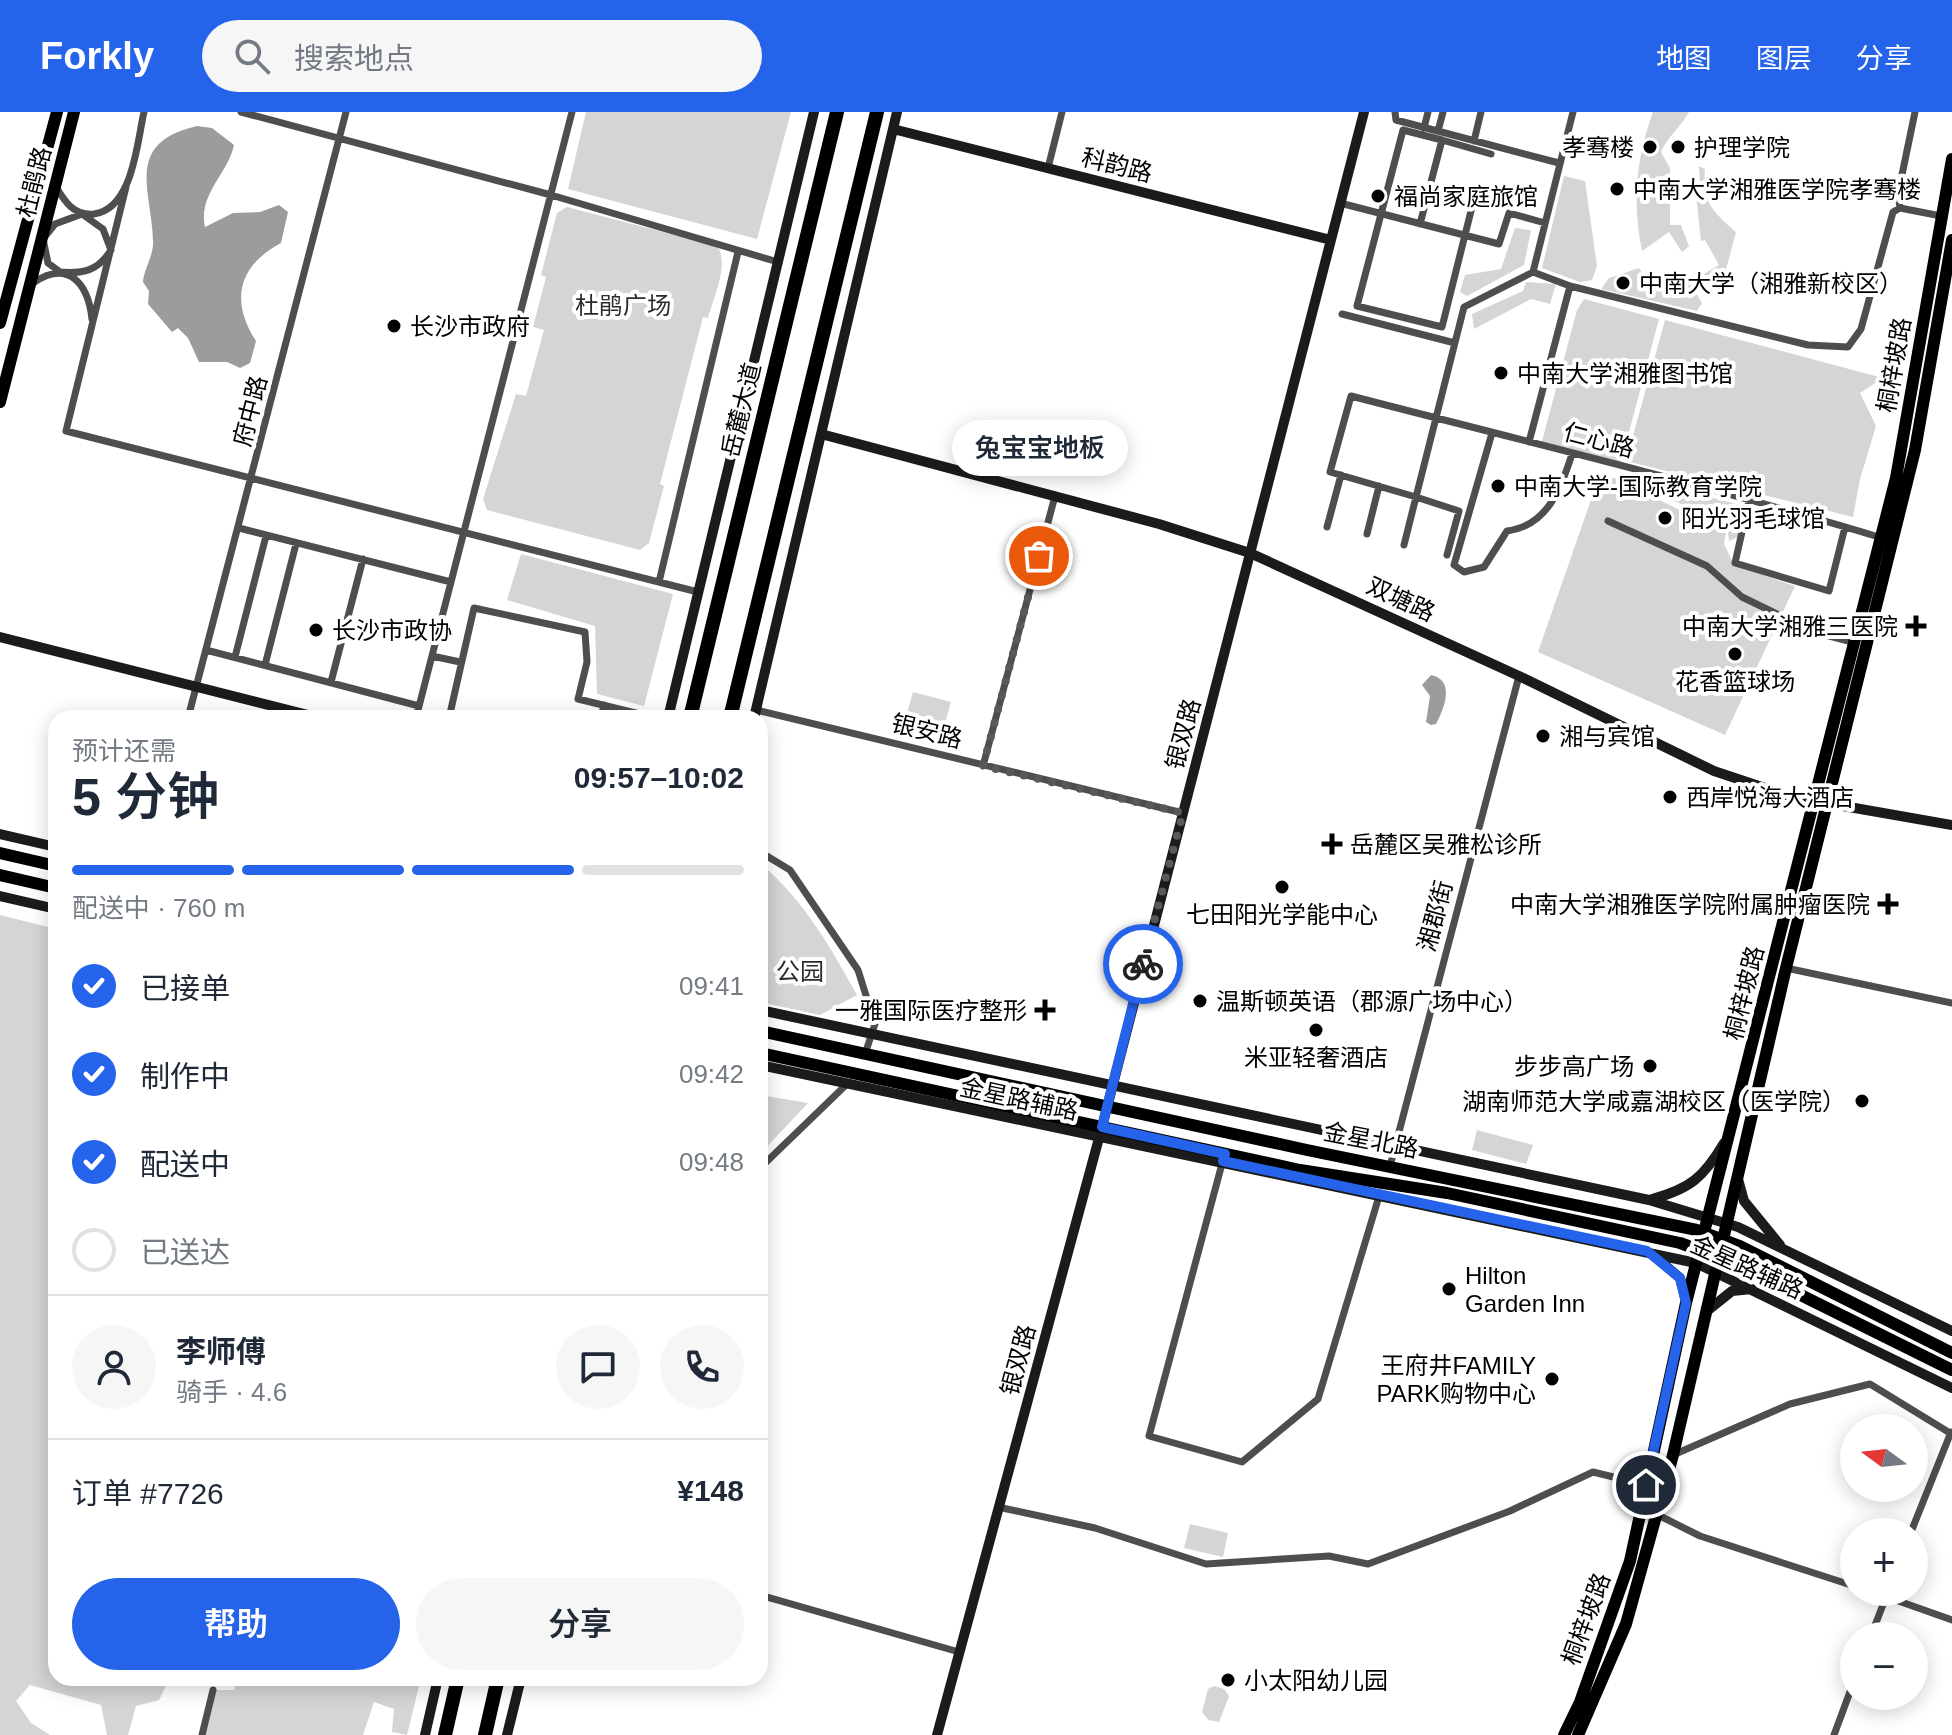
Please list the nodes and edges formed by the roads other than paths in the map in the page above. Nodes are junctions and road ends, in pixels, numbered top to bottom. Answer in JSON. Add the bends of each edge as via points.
{"nodes":[{"id":1,"x":57,"y":112,"type":"edge"},
{"id":2,"x":74,"y":112,"type":"edge"},
{"id":3,"x":144,"y":112,"type":"edge"},
{"id":4,"x":241,"y":112,"type":"edge"},
{"id":5,"x":346,"y":112,"type":"edge"},
{"id":6,"x":572,"y":112,"type":"edge"},
{"id":7,"x":814,"y":112,"type":"edge"},
{"id":8,"x":837,"y":112,"type":"edge"},
{"id":9,"x":877,"y":112,"type":"edge"},
{"id":10,"x":897,"y":112,"type":"edge"},
{"id":11,"x":1062,"y":112,"type":"edge"},
{"id":12,"x":1364,"y":112,"type":"edge"},
{"id":13,"x":1395,"y":112,"type":"edge"},
{"id":14,"x":1428,"y":112,"type":"edge"},
{"id":15,"x":1443,"y":112,"type":"edge"},
{"id":16,"x":1481,"y":112,"type":"edge"},
{"id":17,"x":1573,"y":112,"type":"edge"},
{"id":18,"x":1915,"y":112,"type":"edge"},
{"id":19,"x":1424,"y":128,"type":"junction"},
{"id":20,"x":893,"y":129,"type":"junction"},
{"id":21,"x":1438,"y":131,"type":"junction"},
{"id":22,"x":340,"y":139,"type":"junction"},
{"id":23,"x":1442,"y":140,"type":"junction"},
{"id":24,"x":1474,"y":141,"type":"junction"},
{"id":25,"x":1491,"y":154,"type":"dead end"},
{"id":26,"x":1952,"y":159,"type":"edge"},
{"id":27,"x":1559,"y":163,"type":"junction"},
{"id":28,"x":1048,"y":168,"type":"junction"},
{"id":29,"x":55,"y":185,"type":"junction"},
{"id":30,"x":126,"y":187,"type":"junction"},
{"id":31,"x":551,"y":195,"type":"junction"},
{"id":32,"x":1474,"y":199,"type":"dead end"},
{"id":33,"x":1340,"y":203,"type":"junction"},
{"id":34,"x":1900,"y":208,"type":"junction"},
{"id":35,"x":82,"y":214,"type":"junction"},
{"id":36,"x":1381,"y":214,"type":"junction"},
{"id":37,"x":1941,"y":216,"type":"junction"},
{"id":38,"x":1545,"y":223,"type":"junction"},
{"id":39,"x":1420,"y":224,"type":"junction"},
{"id":40,"x":1465,"y":235,"type":"junction"},
{"id":41,"x":43,"y":239,"type":"junction"},
{"id":42,"x":1331,"y":240,"type":"junction"},
{"id":43,"x":1952,"y":240,"type":"edge"},
{"id":44,"x":111,"y":250,"type":"junction"},
{"id":45,"x":738,"y":252,"type":"junction"},
{"id":46,"x":778,"y":262,"type":"junction"},
{"id":47,"x":60,"y":272,"type":"junction"},
{"id":48,"x":1533,"y":272,"type":"junction"},
{"id":49,"x":31,"y":284,"type":"junction"},
{"id":50,"x":1570,"y":286,"type":"junction"},
{"id":51,"x":1342,"y":314,"type":"dead end"},
{"id":52,"x":0,"y":323,"type":"edge"},
{"id":53,"x":92,"y":324,"type":"junction"},
{"id":54,"x":1455,"y":343,"type":"junction"},
{"id":55,"x":0,"y":402,"type":"edge"},
{"id":56,"x":1437,"y":419,"type":"junction"},
{"id":57,"x":1492,"y":433,"type":"junction"},
{"id":58,"x":821,"y":434,"type":"junction"},
{"id":59,"x":1529,"y":442,"type":"junction"},
{"id":60,"x":1572,"y":454,"type":"junction"},
{"id":61,"x":1341,"y":475,"type":"junction"},
{"id":62,"x":253,"y":477,"type":"junction"},
{"id":63,"x":1379,"y":486,"type":"junction"},
{"id":64,"x":1055,"y":496,"type":"junction"},
{"id":65,"x":1416,"y":497,"type":"junction"},
{"id":66,"x":1749,"y":501,"type":"junction"},
{"id":67,"x":1608,"y":521,"type":"dead end"},
{"id":68,"x":1327,"y":527,"type":"dead end"},
{"id":69,"x":1845,"y":527,"type":"junction"},
{"id":70,"x":239,"y":528,"type":"junction"},
{"id":71,"x":464,"y":530,"type":"junction"},
{"id":72,"x":1367,"y":534,"type":"dead end"},
{"id":73,"x":266,"y":536,"type":"junction"},
{"id":74,"x":1882,"y":538,"type":"junction"},
{"id":75,"x":296,"y":544,"type":"junction"},
{"id":76,"x":1404,"y":545,"type":"dead end"},
{"id":77,"x":1250,"y":553,"type":"junction"},
{"id":78,"x":1447,"y":555,"type":"dead end"},
{"id":79,"x":363,"y":559,"type":"junction"},
{"id":80,"x":451,"y":582,"type":"junction"},
{"id":81,"x":659,"y":582,"type":"junction"},
{"id":82,"x":698,"y":592,"type":"junction"},
{"id":83,"x":0,"y":637,"type":"edge"},
{"id":84,"x":1856,"y":643,"type":"junction"},
{"id":85,"x":206,"y":650,"type":"junction"},
{"id":86,"x":432,"y":656,"type":"junction"},
{"id":87,"x":235,"y":657,"type":"junction"},
{"id":88,"x":460,"y":662,"type":"junction"},
{"id":89,"x":265,"y":665,"type":"junction"},
{"id":90,"x":1519,"y":676,"type":"junction"},
{"id":91,"x":331,"y":682,"type":"junction"},
{"id":92,"x":196,"y":687,"type":"junction"},
{"id":93,"x":604,"y":705,"type":"junction"},
{"id":94,"x":419,"y":706,"type":"junction"},
{"id":95,"x":190,"y":710,"type":"edge"},
{"id":96,"x":288,"y":710,"type":"edge"},
{"id":97,"x":418,"y":710,"type":"edge"},
{"id":98,"x":451,"y":710,"type":"edge"},
{"id":99,"x":603,"y":710,"type":"edge"},
{"id":100,"x":624,"y":710,"type":"edge"},
{"id":101,"x":670,"y":710,"type":"edge"},
{"id":102,"x":692,"y":710,"type":"edge"},
{"id":103,"x":732,"y":710,"type":"edge"},
{"id":104,"x":756,"y":710,"type":"edge"},
{"id":105,"x":768,"y":717,"type":"edge"},
{"id":106,"x":983,"y":766,"type":"junction"},
{"id":107,"x":1822,"y":802,"type":"junction"},
{"id":108,"x":1183,"y":813,"type":"junction"},
{"id":109,"x":1952,"y":825,"type":"edge"},
{"id":110,"x":0,"y":834,"type":"edge"},
{"id":111,"x":48,"y":845,"type":"edge"},
{"id":112,"x":0,"y":853,"type":"edge"},
{"id":113,"x":768,"y":857,"type":"edge"},
{"id":114,"x":48,"y":864,"type":"edge"},
{"id":115,"x":0,"y":875,"type":"edge"},
{"id":116,"x":48,"y":886,"type":"edge"},
{"id":117,"x":0,"y":896,"type":"edge"},
{"id":118,"x":48,"y":907,"type":"edge"},
{"id":119,"x":1786,"y":968,"type":"junction"},
{"id":120,"x":1952,"y":1003,"type":"edge"},
{"id":121,"x":768,"y":1012,"type":"edge"},
{"id":122,"x":768,"y":1033,"type":"edge"},
{"id":123,"x":871,"y":1034,"type":"junction"},
{"id":124,"x":865,"y":1054,"type":"junction"},
{"id":125,"x":768,"y":1055,"type":"edge"},
{"id":126,"x":768,"y":1067,"type":"edge"},
{"id":127,"x":858,"y":1074,"type":"junction"},
{"id":128,"x":1111,"y":1087,"type":"junction"},
{"id":129,"x":1106,"y":1107,"type":"junction"},
{"id":130,"x":1100,"y":1132,"type":"junction"},
{"id":131,"x":1727,"y":1138,"type":"junction"},
{"id":132,"x":1224,"y":1157,"type":"junction"},
{"id":133,"x":768,"y":1160,"type":"edge"},
{"id":134,"x":1390,"y":1166,"type":"junction"},
{"id":135,"x":1737,"y":1174,"type":"junction"},
{"id":136,"x":1381,"y":1189,"type":"junction"},
{"id":137,"x":1649,"y":1200,"type":"junction"},
{"id":138,"x":1708,"y":1217,"type":"junction"},
{"id":139,"x":1726,"y":1222,"type":"junction"},
{"id":140,"x":1704,"y":1232,"type":"junction"},
{"id":141,"x":1722,"y":1238,"type":"junction"},
{"id":142,"x":1700,"y":1249,"type":"junction"},
{"id":143,"x":1785,"y":1249,"type":"junction"},
{"id":144,"x":1647,"y":1251,"type":"junction"},
{"id":145,"x":1718,"y":1255,"type":"junction"},
{"id":146,"x":1696,"y":1263,"type":"junction"},
{"id":147,"x":1714,"y":1269,"type":"junction"},
{"id":148,"x":1755,"y":1290,"type":"junction"},
{"id":149,"x":1686,"y":1303,"type":"junction"},
{"id":150,"x":1703,"y":1315,"type":"junction"},
{"id":151,"x":1952,"y":1331,"type":"edge"},
{"id":152,"x":1952,"y":1353,"type":"edge"},
{"id":153,"x":1952,"y":1370,"type":"edge"},
{"id":154,"x":1952,"y":1388,"type":"edge"},
{"id":155,"x":1951,"y":1432,"type":"edge"},
{"id":156,"x":1673,"y":1455,"type":"junction"},
{"id":157,"x":1646,"y":1485,"type":"junction"},
{"id":158,"x":998,"y":1507,"type":"junction"},
{"id":159,"x":1658,"y":1515,"type":"junction"},
{"id":160,"x":1917,"y":1518,"type":"edge"},
{"id":161,"x":1840,"y":1581,"type":"edge"},
{"id":162,"x":768,"y":1597,"type":"edge"},
{"id":163,"x":1917,"y":1606,"type":"edge"},
{"id":164,"x":1952,"y":1620,"type":"edge"},
{"id":165,"x":959,"y":1652,"type":"junction"},
{"id":166,"x":436,"y":1686,"type":"edge"},
{"id":167,"x":456,"y":1686,"type":"edge"},
{"id":168,"x":496,"y":1686,"type":"edge"},
{"id":169,"x":519,"y":1686,"type":"edge"},
{"id":170,"x":213,"y":1690,"type":"dead end"},
{"id":171,"x":1843,"y":1710,"type":"edge"},
{"id":172,"x":202,"y":1735,"type":"edge"},
{"id":173,"x":425,"y":1735,"type":"edge"},
{"id":174,"x":445,"y":1735,"type":"edge"},
{"id":175,"x":485,"y":1735,"type":"edge"},
{"id":176,"x":507,"y":1735,"type":"edge"},
{"id":177,"x":937,"y":1735,"type":"edge"},
{"id":178,"x":1564,"y":1735,"type":"edge"},
{"id":179,"x":1578,"y":1735,"type":"edge"},
{"id":180,"x":1834,"y":1735,"type":"edge"}],
"edges":[{"from":1,"to":52,"type":"main road","name":"杜鹃路"},
{"from":2,"to":29,"type":"main road","name":"杜鹃路"},
{"from":3,"to":30,"type":"street"},
{"from":4,"to":22,"type":"street"},
{"from":5,"to":22,"type":"street","name":"府中路"},
{"from":6,"to":31,"type":"street"},
{"from":7,"to":46,"type":"street"},
{"from":8,"to":102,"type":"highway","name":"岳麓大道"},
{"from":9,"to":103,"type":"highway"},
{"from":10,"to":20,"type":"street"},
{"from":11,"to":28,"type":"street"},
{"from":12,"to":33,"type":"street","name":"银双路"},
{"from":13,"to":19,"type":"street","via":[[1396,120]]},
{"from":14,"to":19,"type":"street"},
{"from":15,"to":21,"type":"street"},
{"from":16,"to":24,"type":"street"},
{"from":17,"to":27,"type":"street"},
{"from":18,"to":34,"type":"street","via":[[1898,194]]},
{"from":19,"to":21,"type":"street"},
{"from":20,"to":28,"type":"street","name":"科韵路"},
{"from":20,"to":58,"type":"street"},
{"from":21,"to":24,"type":"street"},
{"from":22,"to":31,"type":"street"},
{"from":22,"to":62,"type":"street","name":"府中路"},
{"from":23,"to":25,"type":"street"},
{"from":23,"to":36,"type":"street","via":[[1403,130]]},
{"from":23,"to":39,"type":"street"},
{"from":24,"to":27,"type":"street"},
{"from":26,"to":37,"type":"main road","name":"桐梓坡路"},
{"from":27,"to":38,"type":"street"},
{"from":28,"to":42,"type":"street","name":"科韵路"},
{"from":29,"to":35,"type":"street","via":[[66,204]]},
{"from":29,"to":41,"type":"main road","name":"杜鹃路"},
{"from":30,"to":35,"type":"street","via":[[113,205],[98,214]]},
{"from":30,"to":44,"type":"street"},
{"from":31,"to":45,"type":"street"},
{"from":31,"to":71,"type":"street"},
{"from":32,"to":40,"type":"street"},
{"from":33,"to":36,"type":"street"},
{"from":33,"to":42,"type":"street","name":"银双路"},
{"from":34,"to":37,"type":"street"},
{"from":34,"to":50,"type":"street","via":[[1893,212],[1861,329],[1848,347],[1808,345]]},
{"from":35,"to":41,"type":"street","via":[[55,224]]},
{"from":35,"to":44,"type":"street","via":[[103,229]]},
{"from":36,"to":39,"type":"street"},
{"from":36,"to":40,"type":"street","via":[[1357,306],[1442,327]]},
{"from":37,"to":74,"type":"main road","name":"桐梓坡路"},
{"from":38,"to":40,"type":"street","via":[[1509,213],[1499,244]]},
{"from":38,"to":48,"type":"street"},
{"from":39,"to":40,"type":"street"},
{"from":41,"to":47,"type":"street","via":[[48,263]]},
{"from":41,"to":49,"type":"main road","name":"杜鹃路"},
{"from":42,"to":77,"type":"street","name":"银双路"},
{"from":43,"to":107,"type":"main road","name":"桐梓坡路","via":[[1915,450]]},
{"from":44,"to":47,"type":"street","via":[[91,270]]},
{"from":44,"to":53,"type":"street"},
{"from":45,"to":46,"type":"street"},
{"from":45,"to":81,"type":"street"},
{"from":46,"to":82,"type":"street"},
{"from":47,"to":49,"type":"street"},
{"from":47,"to":53,"type":"street","via":[[87,291]]},
{"from":48,"to":50,"type":"street"},
{"from":48,"to":54,"type":"street","via":[[1464,307]]},
{"from":49,"to":55,"type":"main road","name":"杜鹃路"},
{"from":50,"to":59,"type":"street"},
{"from":51,"to":54,"type":"street"},
{"from":53,"to":62,"type":"street","via":[[66,431]]},
{"from":54,"to":56,"type":"street"},
{"from":56,"to":57,"type":"street","name":"仁心路"},
{"from":56,"to":61,"type":"street","name":"仁心路","via":[[1351,396],[1330,472]]},
{"from":56,"to":65,"type":"street"},
{"from":57,"to":59,"type":"street","name":"仁心路"},
{"from":57,"to":60,"type":"street","via":[[1454,565],[1464,572],[1484,567],[1507,531],[1525,529],[1546,509],[1560,492]]},
{"from":58,"to":64,"type":"street","name":"双塘路"},
{"from":58,"to":104,"type":"street"},
{"from":59,"to":60,"type":"street","name":"仁心路"},
{"from":60,"to":66,"type":"street","name":"仁心路"},
{"from":61,"to":63,"type":"street"},
{"from":61,"to":68,"type":"street"},
{"from":62,"to":70,"type":"street","name":"府中路"},
{"from":62,"to":71,"type":"street"},
{"from":63,"to":65,"type":"street"},
{"from":63,"to":72,"type":"street"},
{"from":64,"to":77,"type":"street","name":"双塘路"},
{"from":64,"to":106,"type":"street"},
{"from":65,"to":76,"type":"street"},
{"from":65,"to":78,"type":"street","via":[[1459,511]]},
{"from":66,"to":69,"type":"street","name":"仁心路"},
{"from":66,"to":69,"type":"street","via":[[1735,563],[1829,591]]},
{"from":67,"to":84,"type":"street","via":[[1707,566],[1742,597],[1814,632]]},
{"from":69,"to":74,"type":"street","name":"仁心路"},
{"from":70,"to":73,"type":"street"},
{"from":70,"to":85,"type":"street","name":"府中路"},
{"from":71,"to":80,"type":"street"},
{"from":71,"to":81,"type":"street"},
{"from":73,"to":75,"type":"street"},
{"from":73,"to":87,"type":"street"},
{"from":74,"to":84,"type":"main road","name":"桐梓坡路"},
{"from":75,"to":79,"type":"street"},
{"from":75,"to":89,"type":"street"},
{"from":77,"to":90,"type":"street","name":"双塘路"},
{"from":77,"to":108,"type":"street","name":"银双路"},
{"from":79,"to":80,"type":"street"},
{"from":79,"to":91,"type":"street"},
{"from":80,"to":86,"type":"street"},
{"from":81,"to":82,"type":"street"},
{"from":82,"to":101,"type":"street"},
{"from":83,"to":92,"type":"street"},
{"from":84,"to":107,"type":"main road","name":"桐梓坡路"},
{"from":85,"to":87,"type":"street"},
{"from":85,"to":92,"type":"street","name":"府中路"},
{"from":86,"to":88,"type":"street"},
{"from":86,"to":94,"type":"street"},
{"from":87,"to":89,"type":"street"},
{"from":88,"to":93,"type":"street","via":[[474,608],[585,632],[587,662],[578,699]]},
{"from":88,"to":98,"type":"street"},
{"from":89,"to":91,"type":"street"},
{"from":90,"to":107,"type":"street","name":"双塘路","via":[[1714,771]]},
{"from":90,"to":134,"type":"street","name":"湘郡街"},
{"from":91,"to":94,"type":"street"},
{"from":92,"to":95,"type":"street","name":"府中路"},
{"from":92,"to":96,"type":"street"},
{"from":93,"to":99,"type":"street"},
{"from":93,"to":100,"type":"street"},
{"from":94,"to":97,"type":"street"},
{"from":105,"to":106,"type":"street","name":"银安路"},
{"from":106,"to":108,"type":"street","name":"银安路"},
{"from":107,"to":109,"type":"street","name":"双塘路"},
{"from":107,"to":119,"type":"main road","name":"桐梓坡路"},
{"from":107,"to":131,"type":"main road","name":"桐梓坡路"},
{"from":108,"to":128,"type":"street","name":"银双路"},
{"from":110,"to":111,"type":"street"},
{"from":112,"to":114,"type":"main road"},
{"from":113,"to":123,"type":"street","via":[[790,870],[858,970],[875,1024]]},
{"from":115,"to":116,"type":"main road"},
{"from":117,"to":118,"type":"street"},
{"from":119,"to":120,"type":"street"},
{"from":119,"to":135,"type":"main road","name":"桐梓坡路"},
{"from":121,"to":123,"type":"street","name":"金星路辅路"},
{"from":122,"to":124,"type":"main road","name":"金星北路"},
{"from":123,"to":124,"type":"street"},
{"from":123,"to":128,"type":"street","name":"金星路辅路"},
{"from":124,"to":129,"type":"main road","name":"金星北路"},
{"from":125,"to":127,"type":"main road","name":"金星北路"},
{"from":126,"to":130,"type":"street","name":"金星路辅路"},
{"from":127,"to":130,"type":"main road","name":"金星北路"},
{"from":127,"to":133,"type":"street"},
{"from":128,"to":129,"type":"street","name":"银双路"},
{"from":128,"to":137,"type":"street","name":"金星路辅路"},
{"from":129,"to":130,"type":"street","name":"银双路"},
{"from":129,"to":134,"type":"main road","name":"金星北路"},
{"from":130,"to":132,"type":"main road","name":"金星北路"},
{"from":130,"to":158,"type":"street","name":"银双路"},
{"from":131,"to":137,"type":"street","via":[[1689,1187]]},
{"from":131,"to":138,"type":"main road","name":"桐梓坡路"},
{"from":132,"to":136,"type":"main road","name":"金星北路"},
{"from":132,"to":136,"type":"street","via":[[1149,1436],[1242,1462],[1318,1399]]},
{"from":134,"to":140,"type":"main road","name":"金星北路"},
{"from":135,"to":139,"type":"main road","name":"桐梓坡路"},
{"from":135,"to":143,"type":"street","via":[[1744,1201]]},
{"from":136,"to":142,"type":"main road","name":"金星北路","via":[[1447,1193]]},
{"from":136,"to":144,"type":"street","name":"金星路辅路"},
{"from":137,"to":138,"type":"street","name":"金星路辅路"},
{"from":138,"to":139,"type":"street","name":"金星路辅路"},
{"from":138,"to":140,"type":"main road","name":"桐梓坡路"},
{"from":139,"to":141,"type":"main road","name":"桐梓坡路"},
{"from":139,"to":143,"type":"street","name":"金星路辅路"},
{"from":140,"to":141,"type":"main road","name":"金星北路"},
{"from":140,"to":142,"type":"main road","name":"桐梓坡路"},
{"from":141,"to":145,"type":"main road","name":"桐梓坡路"},
{"from":141,"to":152,"type":"main road","name":"金星北路"},
{"from":142,"to":145,"type":"main road","name":"金星北路"},
{"from":142,"to":146,"type":"main road","name":"桐梓坡路"},
{"from":143,"to":151,"type":"street","name":"金星路辅路"},
{"from":144,"to":146,"type":"street","name":"金星路辅路"},
{"from":144,"to":149,"type":"street","via":[[1680,1278]]},
{"from":145,"to":147,"type":"main road","name":"桐梓坡路"},
{"from":145,"to":153,"type":"main road","name":"金星北路"},
{"from":146,"to":147,"type":"street","name":"金星路辅路"},
{"from":146,"to":149,"type":"main road","name":"桐梓坡路"},
{"from":147,"to":148,"type":"street","name":"金星路辅路"},
{"from":147,"to":150,"type":"main road","name":"桐梓坡路"},
{"from":148,"to":150,"type":"street","via":[[1732,1291]]},
{"from":148,"to":154,"type":"street","name":"金星路辅路"},
{"from":149,"to":157,"type":"main road","name":"桐梓坡路"},
{"from":150,"to":156,"type":"main road","name":"桐梓坡路"},
{"from":155,"to":156,"type":"street","via":[[1870,1384],[1790,1404]]},
{"from":155,"to":160,"type":"street"},
{"from":156,"to":159,"type":"main road","name":"桐梓坡路"},
{"from":157,"to":158,"type":"street","via":[[1593,1472],[1510,1511],[1368,1564],[1329,1556],[1206,1564],[1095,1528]]},
{"from":157,"to":178,"type":"main road","name":"桐梓坡路","via":[[1630,1561]]},
{"from":158,"to":165,"type":"street","name":"银双路"},
{"from":159,"to":161,"type":"street","via":[[1700,1536]]},
{"from":159,"to":179,"type":"main road","name":"桐梓坡路","via":[[1626,1624]]},
{"from":162,"to":165,"type":"street"},
{"from":163,"to":164,"type":"street"},
{"from":165,"to":177,"type":"street","name":"银双路"},
{"from":166,"to":173,"type":"street"},
{"from":167,"to":174,"type":"highway"},
{"from":168,"to":175,"type":"highway"},
{"from":169,"to":176,"type":"street"},
{"from":170,"to":172,"type":"street"},
{"from":171,"to":180,"type":"street"}]}
